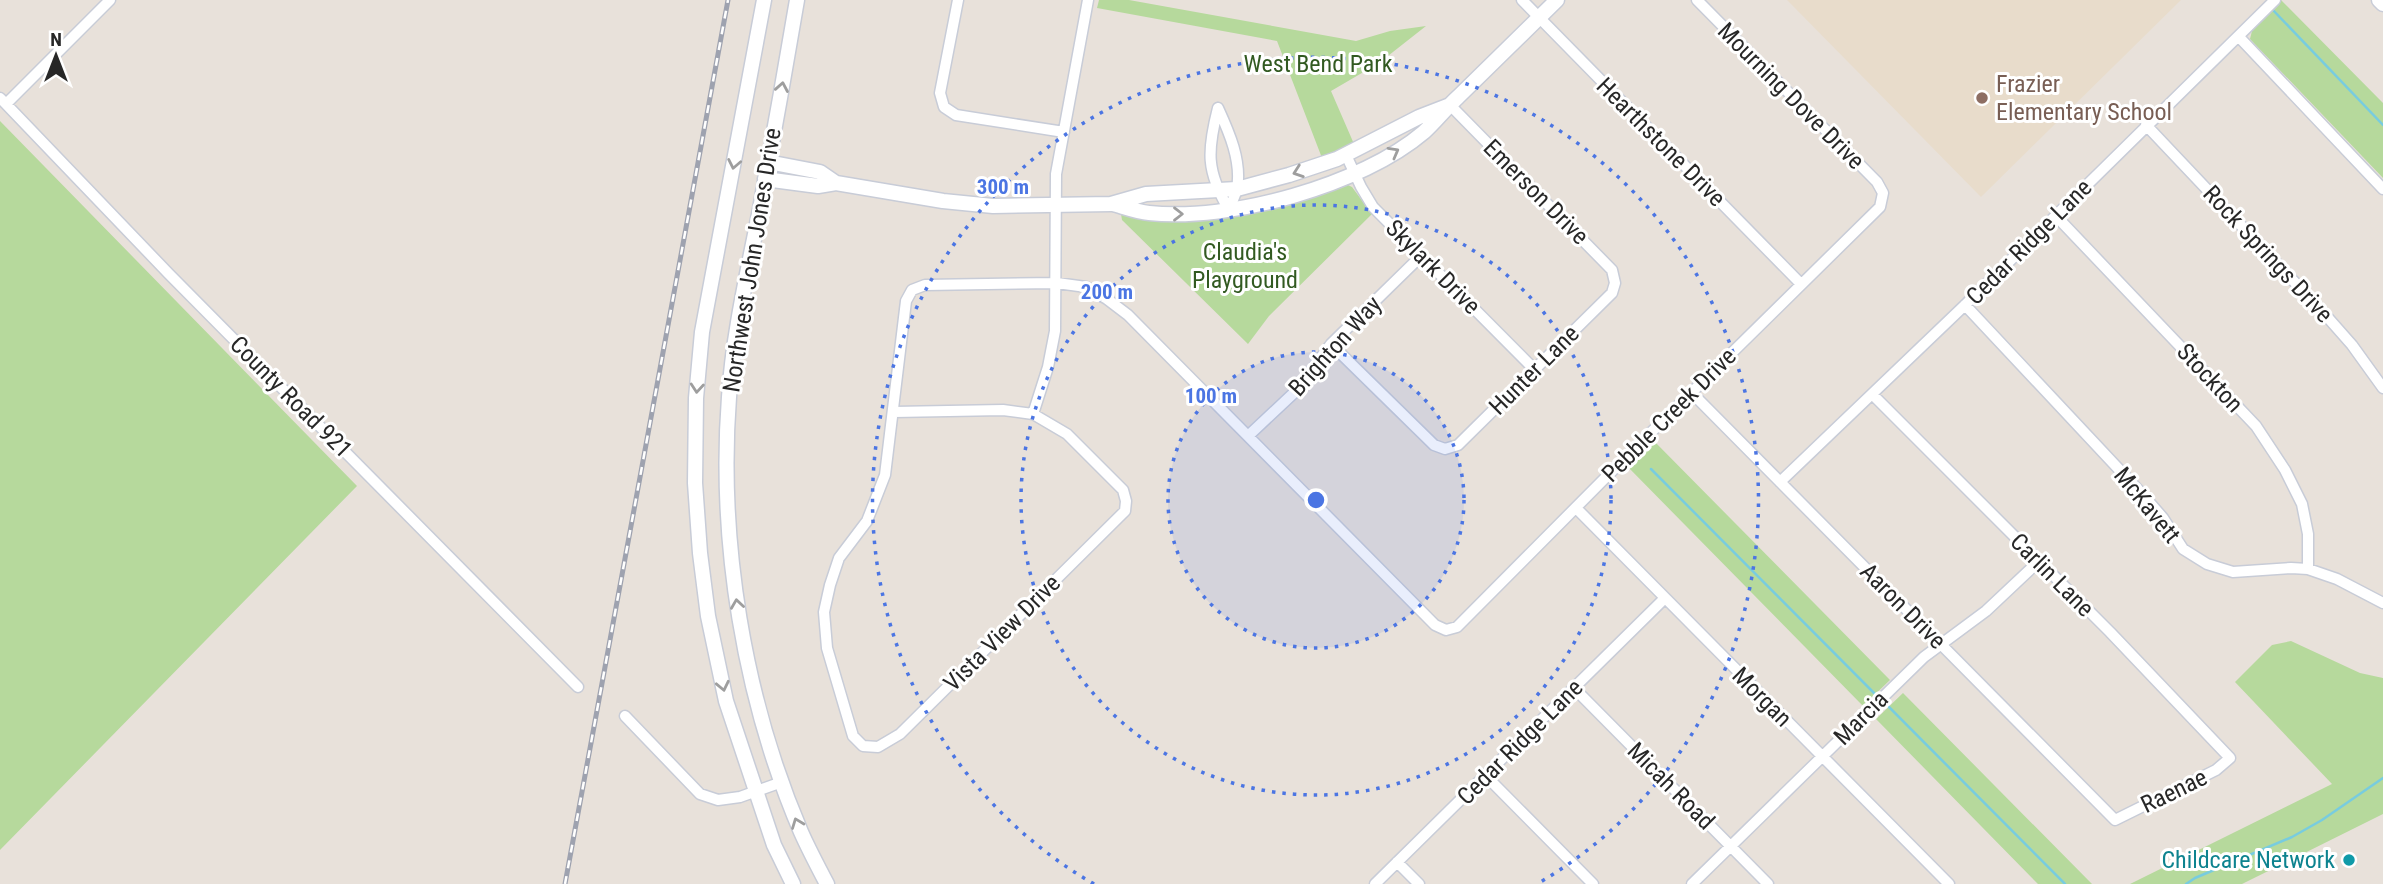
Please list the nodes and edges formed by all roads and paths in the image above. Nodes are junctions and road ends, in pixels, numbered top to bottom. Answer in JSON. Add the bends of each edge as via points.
{"nodes":[{"id":1,"x":110,"y":0,"type":"edge"},
{"id":2,"x":764,"y":0,"type":"edge"},
{"id":3,"x":797,"y":0,"type":"edge"},
{"id":4,"x":958,"y":0,"type":"edge"},
{"id":5,"x":1088,"y":0,"type":"edge"},
{"id":6,"x":1522,"y":0,"type":"edge"},
{"id":7,"x":1557,"y":0,"type":"edge"},
{"id":8,"x":1697,"y":0,"type":"edge"},
{"id":9,"x":2275,"y":0,"type":"edge"},
{"id":10,"x":2379,"y":0,"type":"edge"},
{"id":11,"x":2383,"y":4,"type":"edge"},
{"id":12,"x":1539,"y":18,"type":"junction"},
{"id":13,"x":2239,"y":37,"type":"junction"},
{"id":14,"x":3,"y":101,"type":"edge"},
{"id":15,"x":1450,"y":105,"type":"junction"},
{"id":16,"x":2146,"y":125,"type":"junction"},
{"id":17,"x":1064,"y":132,"type":"junction"},
{"id":18,"x":1346,"y":155,"type":"junction"},
{"id":19,"x":768,"y":162,"type":"junction"},
{"id":20,"x":1354,"y":173,"type":"junction"},
{"id":21,"x":765,"y":179,"type":"junction"},
{"id":22,"x":836,"y":183,"type":"junction"},
{"id":23,"x":1237,"y":189,"type":"junction"},
{"id":24,"x":1217,"y":190,"type":"junction"},
{"id":25,"x":2383,"y":190,"type":"edge"},
{"id":26,"x":1883,"y":193,"type":"joint"},
{"id":27,"x":1111,"y":204,"type":"junction"},
{"id":28,"x":1055,"y":205,"type":"junction"},
{"id":29,"x":1229,"y":210,"type":"junction"},
{"id":30,"x":2056,"y":216,"type":"junction"},
{"id":31,"x":1422,"y":255,"type":"junction"},
{"id":32,"x":1057,"y":283,"type":"junction"},
{"id":33,"x":1615,"y":283,"type":"joint"},
{"id":34,"x":1801,"y":284,"type":"junction"},
{"id":35,"x":1965,"y":305,"type":"junction"},
{"id":36,"x":1331,"y":344,"type":"junction"},
{"id":37,"x":1534,"y":369,"type":"junction"},
{"id":38,"x":2381,"y":382,"type":"edge"},
{"id":39,"x":1691,"y":392,"type":"junction"},
{"id":40,"x":1873,"y":395,"type":"junction"},
{"id":41,"x":894,"y":412,"type":"junction"},
{"id":42,"x":1033,"y":414,"type":"junction"},
{"id":43,"x":1248,"y":436,"type":"junction"},
{"id":44,"x":1780,"y":482,"type":"junction"},
{"id":45,"x":1576,"y":508,"type":"junction"},
{"id":46,"x":2038,"y":562,"type":"junction"},
{"id":47,"x":2308,"y":569,"type":"junction"},
{"id":48,"x":1665,"y":598,"type":"junction"},
{"id":49,"x":2383,"y":603,"type":"edge"},
{"id":50,"x":1941,"y":644,"type":"junction"},
{"id":51,"x":578,"y":687,"type":"dead end"},
{"id":52,"x":1574,"y":688,"type":"junction"},
{"id":53,"x":625,"y":716,"type":"dead end"},
{"id":54,"x":1822,"y":757,"type":"junction"},
{"id":55,"x":2231,"y":758,"type":"joint"},
{"id":56,"x":1486,"y":776,"type":"junction"},
{"id":57,"x":782,"y":782,"type":"junction"},
{"id":58,"x":755,"y":791,"type":"junction"},
{"id":59,"x":2115,"y":820,"type":"joint"},
{"id":60,"x":1730,"y":846,"type":"junction"},
{"id":61,"x":1397,"y":862,"type":"junction"},
{"id":62,"x":793,"y":884,"type":"edge"},
{"id":63,"x":827,"y":884,"type":"edge"},
{"id":64,"x":1375,"y":884,"type":"edge"},
{"id":65,"x":1419,"y":884,"type":"edge"},
{"id":66,"x":1593,"y":884,"type":"edge"},
{"id":67,"x":1692,"y":884,"type":"edge"},
{"id":68,"x":1768,"y":884,"type":"edge"},
{"id":69,"x":1949,"y":884,"type":"edge"}],
"edges":[{"from":1,"to":14,"type":"street"},
{"from":2,"to":58,"type":"main road","name":"Northwest John Jones Drive","one_way":true,"via":[[702,332],[695,483],[708,616],[726,701]]},
{"from":19,"to":3,"type":"main road","name":"Northwest John Jones Drive","one_way":true},
{"from":4,"to":17,"type":"street","via":[[940,93],[944,107],[956,115]]},
{"from":5,"to":17,"type":"street"},
{"from":6,"to":12,"type":"street","name":"Hearthstone Drive"},
{"from":7,"to":12,"type":"main road"},
{"from":8,"to":26,"type":"street","name":"Mourning Dove Drive"},
{"from":9,"to":13,"type":"street","name":"Cedar Ridge Lane"},
{"from":10,"to":11,"type":"main road"},
{"from":12,"to":15,"type":"main road"},
{"from":12,"to":34,"type":"street","name":"Hearthstone Drive"},
{"from":13,"to":16,"type":"street","name":"Cedar Ridge Lane"},
{"from":13,"to":25,"type":"street"},
{"from":14,"to":51,"type":"street","name":"County Road 921"},
{"from":15,"to":18,"type":"main road"},
{"from":20,"to":15,"type":"main road","one_way":true,"via":[[1426,131]]},
{"from":15,"to":33,"type":"street","name":"Emerson Drive","via":[[1612,270]]},
{"from":16,"to":30,"type":"street","name":"Cedar Ridge Lane"},
{"from":16,"to":38,"type":"street","name":"Rock Springs Drive","via":[[2322,311]]},
{"from":17,"to":28,"type":"street"},
{"from":18,"to":20,"type":"street","name":"Skylark Drive"},
{"from":18,"to":23,"type":"main road","one_way":true},
{"from":19,"to":21,"type":"main road","name":"Northwest John Jones Drive"},
{"from":19,"to":22,"type":"main road","via":[[820,172]]},
{"from":20,"to":29,"type":"main road","via":[[1296,196]]},
{"from":20,"to":31,"type":"street","name":"Skylark Drive","via":[[1373,207]]},
{"from":21,"to":22,"type":"main road","via":[[818,186]]},
{"from":57,"to":21,"type":"main road","name":"Northwest John Jones Drive","one_way":true,"via":[[755,694],[738,612],[727,479],[736,330]]},
{"from":22,"to":28,"type":"main road","via":[[943,201]]},
{"from":23,"to":24,"type":"main road"},
{"from":23,"to":24,"type":"street","via":[[1232,139],[1218,108],[1210,141]]},
{"from":23,"to":29,"type":"street"},
{"from":24,"to":27,"type":"main road","via":[[1146,194]]},
{"from":24,"to":29,"type":"street"},
{"from":26,"to":34,"type":"street","name":"Pebble Creek Drive","via":[[1880,207]]},
{"from":27,"to":28,"type":"main road"},
{"from":27,"to":29,"type":"main road","one_way":true,"via":[[1147,213]]},
{"from":28,"to":32,"type":"street"},
{"from":30,"to":35,"type":"street","name":"Cedar Ridge Lane"},
{"from":30,"to":47,"type":"street","name":"Stockton","via":[[2256,426],[2302,504]]},
{"from":31,"to":36,"type":"street","name":"Brighton Way"},
{"from":31,"to":37,"type":"street","name":"Skylark Drive"},
{"from":32,"to":41,"type":"street","via":[[912,289],[906,301]]},
{"from":32,"to":42,"type":"street","via":[[1055,331]]},
{"from":32,"to":43,"type":"street","via":[[1086,287],[1128,315]]},
{"from":33,"to":37,"type":"street","name":"Hunter Lane","via":[[1612,293]]},
{"from":34,"to":39,"type":"street","name":"Pebble Creek Drive"},
{"from":35,"to":40,"type":"street","name":"Cedar Ridge Lane"},
{"from":35,"to":47,"type":"street","name":"McKavett","via":[[2163,517],[2183,549],[2207,564],[2233,572]]},
{"from":36,"to":37,"type":"street","name":"Hunter Lane","via":[[1434,445],[1445,449],[1458,445]]},
{"from":36,"to":43,"type":"street","name":"Brighton Way","via":[[1297,390]]},
{"from":39,"to":44,"type":"street","name":"Aaron Drive"},
{"from":39,"to":45,"type":"street","name":"Pebble Creek Drive"},
{"from":40,"to":44,"type":"street","name":"Cedar Ridge Lane"},
{"from":40,"to":46,"type":"street","name":"Carlin Lane"},
{"from":41,"to":42,"type":"street","via":[[1003,410]]},
{"from":41,"to":42,"type":"street","name":"Vista View Drive","via":[[877,498],[867,521],[839,558],[824,612],[827,648],[853,736],[863,746],[878,747],[900,734],[1125,511],[1123,490],[1067,434]]},
{"from":43,"to":45,"type":"street","name":"Pebble Creek Drive","via":[[1435,625],[1446,630],[1457,627]]},
{"from":44,"to":50,"type":"street","name":"Aaron Drive"},
{"from":45,"to":48,"type":"street","name":"Morgan"},
{"from":46,"to":50,"type":"street","name":"Marcia","via":[[1986,611]]},
{"from":46,"to":55,"type":"street","name":"Carlin Lane"},
{"from":47,"to":49,"type":"street","name":"McKavett"},
{"from":48,"to":52,"type":"street","name":"Cedar Ridge Lane"},
{"from":48,"to":54,"type":"street","name":"Morgan"},
{"from":50,"to":54,"type":"street","name":"Marcia"},
{"from":50,"to":59,"type":"street","name":"Aaron Drive"},
{"from":52,"to":56,"type":"street","name":"Cedar Ridge Lane"},
{"from":52,"to":60,"type":"street","name":"Micah Road"},
{"from":53,"to":58,"type":"street","via":[[700,794],[718,800]]},
{"from":54,"to":60,"type":"street","name":"Marcia"},
{"from":54,"to":69,"type":"street","name":"Morgan"},
{"from":55,"to":59,"type":"street","name":"Raenae","via":[[2217,770]]},
{"from":56,"to":61,"type":"street","name":"Cedar Ridge Lane"},
{"from":56,"to":66,"type":"street"},
{"from":57,"to":58,"type":"street"},
{"from":63,"to":57,"type":"main road","name":"Northwest John Jones Drive","one_way":true},
{"from":58,"to":62,"type":"main road","name":"Northwest John Jones Drive"},
{"from":60,"to":67,"type":"street","name":"Marcia"},
{"from":60,"to":68,"type":"street","name":"Micah Road"},
{"from":61,"to":64,"type":"street","name":"Cedar Ridge Lane"},
{"from":61,"to":65,"type":"street"}]}
